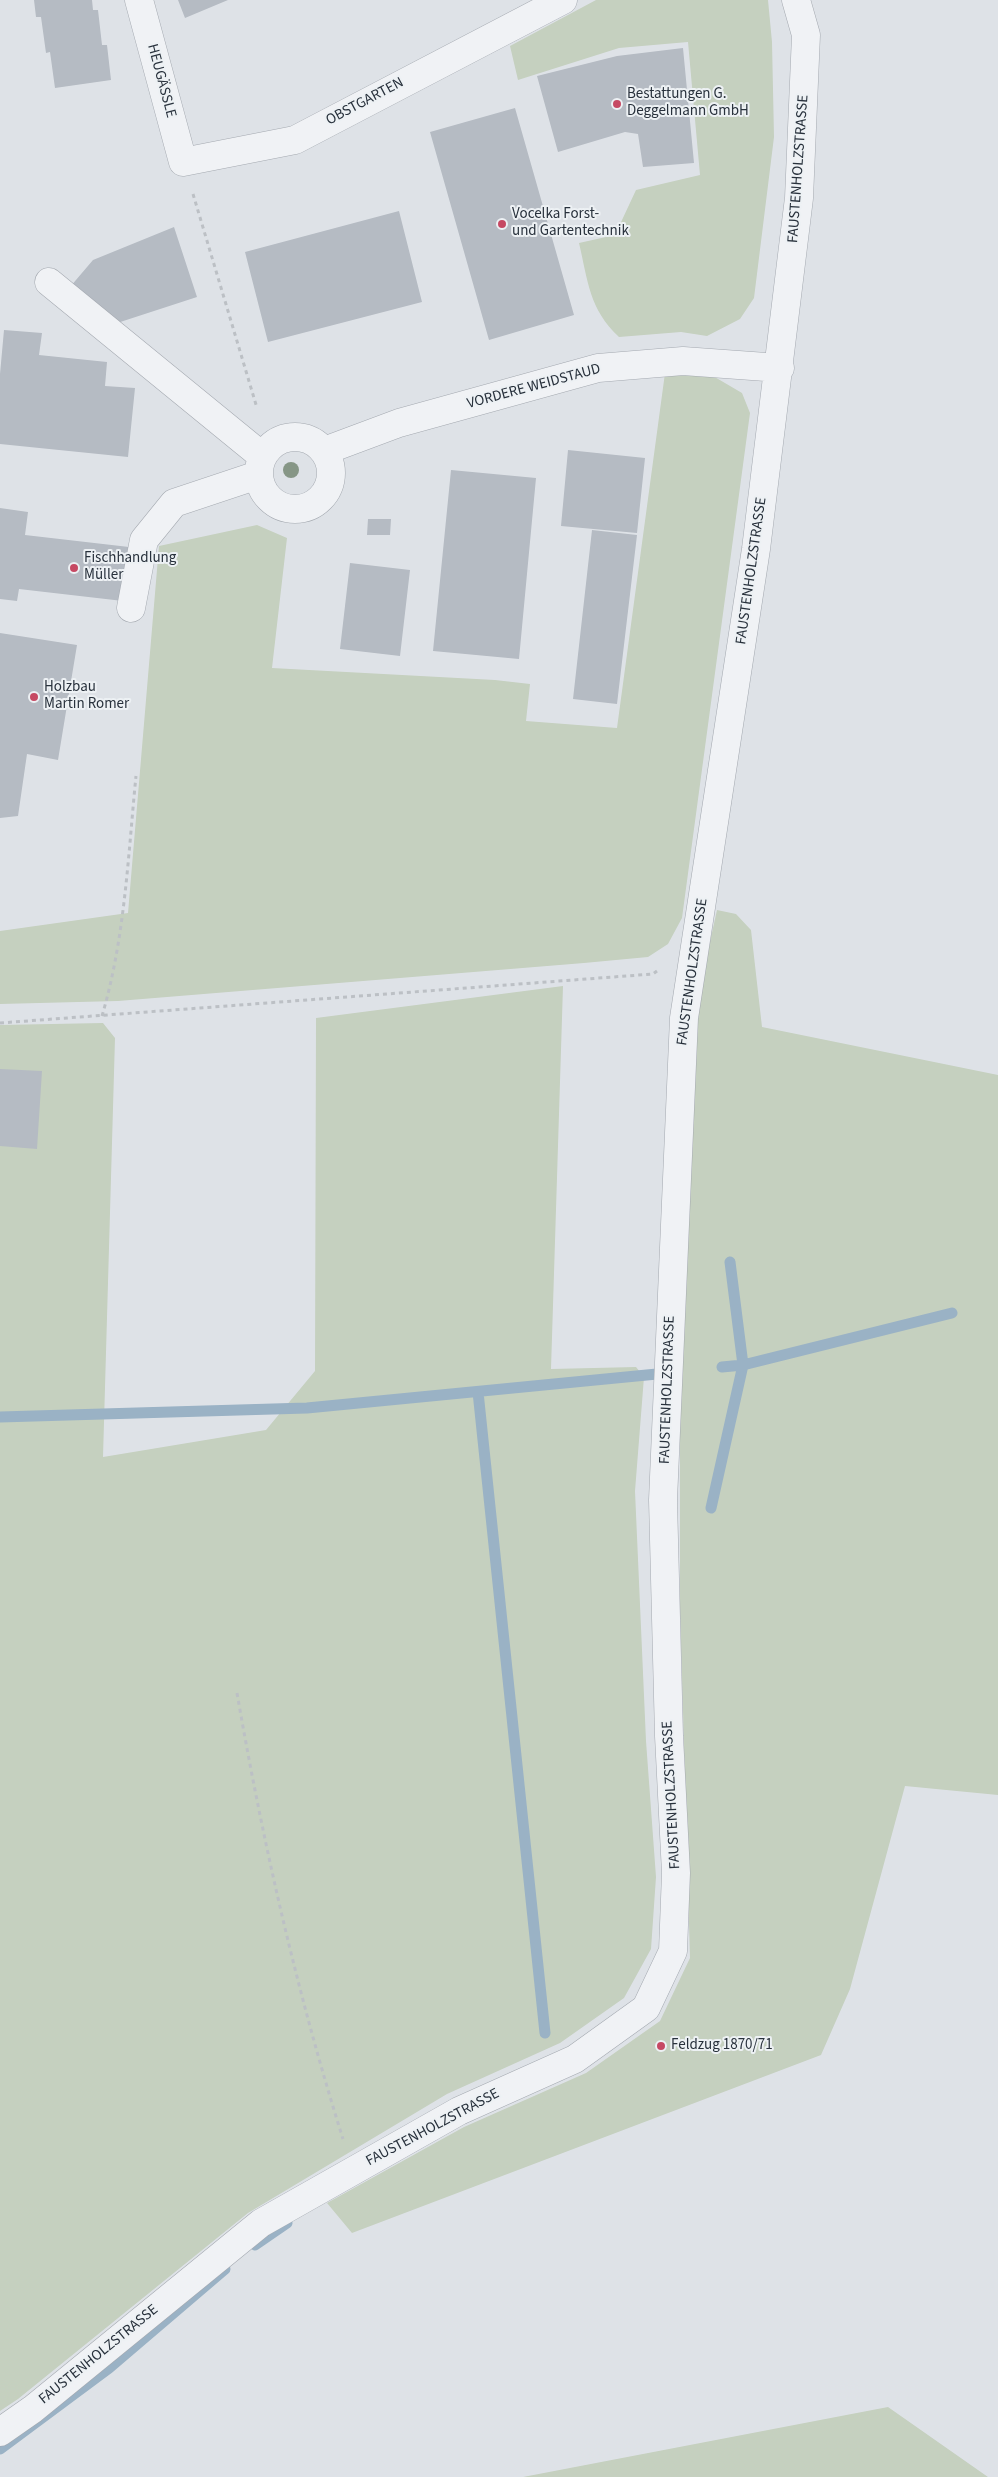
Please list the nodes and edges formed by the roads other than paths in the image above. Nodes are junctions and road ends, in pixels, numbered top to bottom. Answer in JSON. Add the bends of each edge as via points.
{"nodes":[{"id":1,"x":139,"y":0,"type":"edge"},
{"id":2,"x":563,"y":0,"type":"edge"},
{"id":3,"x":796,"y":0,"type":"edge"},
{"id":4,"x":537,"y":6,"type":"edge"},
{"id":5,"x":183,"y":162,"type":"joint"},
{"id":6,"x":49,"y":282,"type":"dead end"},
{"id":7,"x":780,"y":368,"type":"junction"},
{"id":8,"x":324,"y":451,"type":"junction"},
{"id":9,"x":263,"y":459,"type":"junction"},
{"id":10,"x":130,"y":608,"type":"dead end"},
{"id":11,"x":0,"y":2432,"type":"edge"}],
"edges":[{"from":1,"to":5,"type":"street","name":"HEUGÄSSLE"},
{"from":2,"to":4,"type":"street","name":"OBSTGARTEN"},
{"from":3,"to":7,"type":"street","name":"FAUSTENHOLZSTRASSE","via":[[806,36],[803,121],[799,198]]},
{"from":4,"to":5,"type":"street","name":"OBSTGARTEN","via":[[295,140]]},
{"from":6,"to":9,"type":"street"},
{"from":7,"to":8,"type":"street","name":"VORDERE WEIDSTAUD","via":[[683,361],[598,368],[399,423]]},
{"from":7,"to":11,"type":"street","name":"FAUSTENHOLZSTRASSE","via":[[756,549],[684,1018],[663,1500],[676,1873],[673,1951],[646,2008],[575,2058],[459,2111],[261,2223],[33,2409]]},
{"from":8,"to":9,"type":"street","via":[[317,444],[298,436],[282,439]]},
{"from":8,"to":9,"type":"street","via":[[330,461],[330,481],[320,499],[302,508],[281,507],[272,502],[260,485]]},
{"from":9,"to":10,"type":"street","via":[[174,503],[144,540]]}]}
